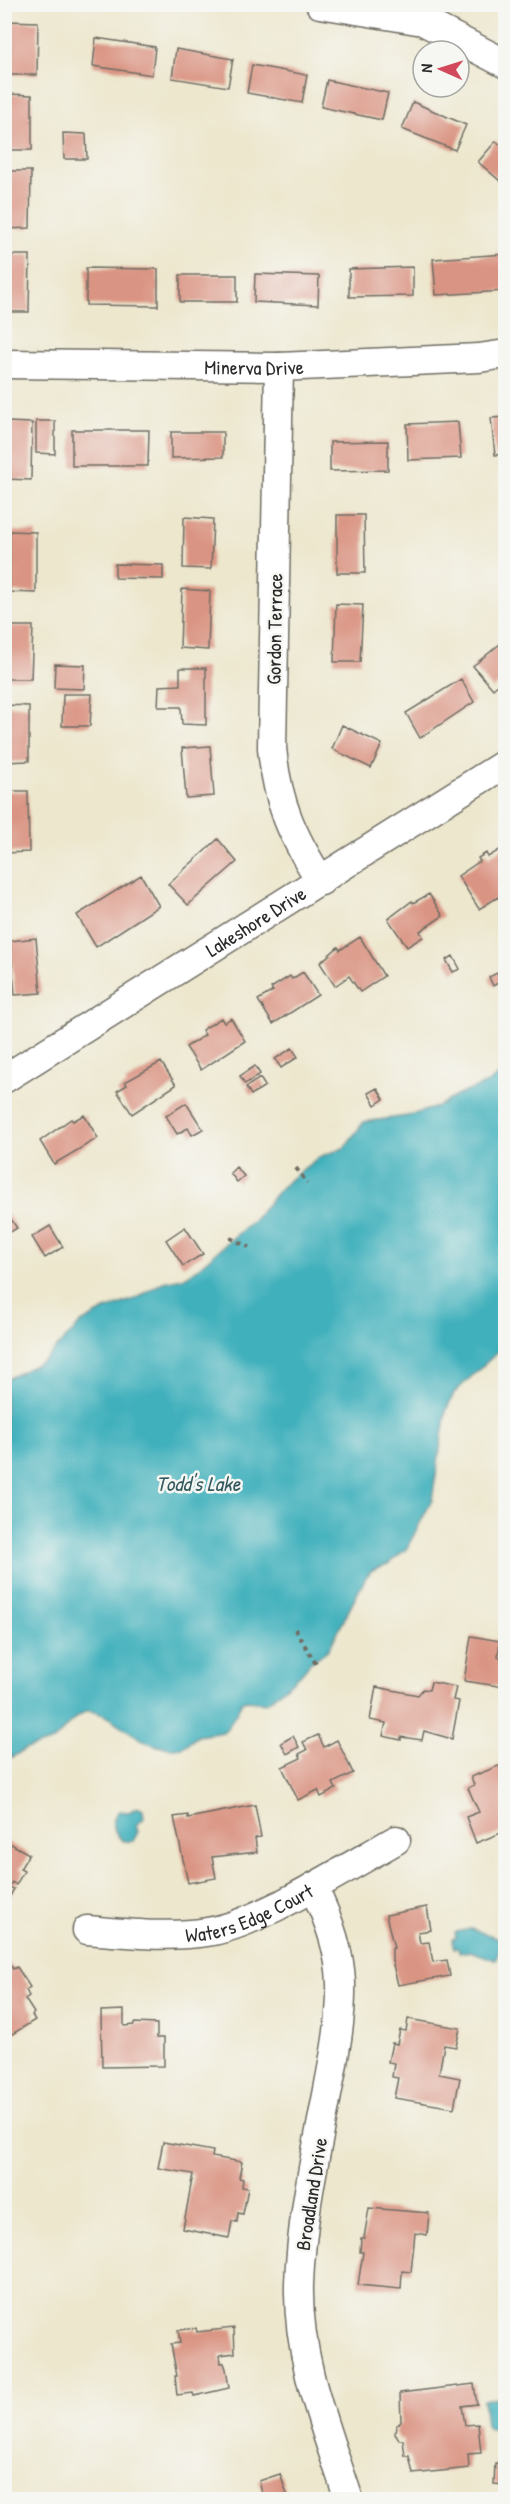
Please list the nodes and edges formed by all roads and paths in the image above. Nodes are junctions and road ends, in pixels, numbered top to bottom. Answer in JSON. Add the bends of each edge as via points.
{"nodes":[{"id":1,"x":320,"y":4,"type":"edge"},
{"id":2,"x":425,"y":13,"type":"edge"},
{"id":3,"x":506,"y":64,"type":"edge"},
{"id":4,"x":506,"y":354,"type":"edge"},
{"id":5,"x":4,"y":364,"type":"edge"},
{"id":6,"x":279,"y":367,"type":"junction"},
{"id":7,"x":506,"y":763,"type":"edge"},
{"id":8,"x":321,"y":881,"type":"junction"},
{"id":9,"x":4,"y":1079,"type":"edge"},
{"id":10,"x":296,"y":1168,"type":"dead end"},
{"id":11,"x":307,"y":1184,"type":"dead end"},
{"id":12,"x":230,"y":1238,"type":"dead end"},
{"id":13,"x":249,"y":1247,"type":"dead end"},
{"id":14,"x":295,"y":1629,"type":"dead end"},
{"id":15,"x":316,"y":1664,"type":"dead end"},
{"id":16,"x":396,"y":1840,"type":"dead end"},
{"id":17,"x":313,"y":1887,"type":"junction"},
{"id":18,"x":87,"y":1930,"type":"dead end"},
{"id":19,"x":349,"y":2499,"type":"edge"}],
"edges":[{"from":1,"to":2,"type":"street"},
{"from":2,"to":3,"type":"street"},
{"from":4,"to":6,"type":"street","name":"Minerva Drive"},
{"from":5,"to":6,"type":"street","name":"Minerva Drive"},
{"from":6,"to":8,"type":"street","name":"Gordon Terrace","via":[[272,748],[284,813]]},
{"from":7,"to":8,"type":"street","name":"Lakeshore Drive"},
{"from":8,"to":9,"type":"street","name":"Lakeshore Drive"},
{"from":10,"to":11,"type":"path"},
{"from":12,"to":13,"type":"path"},
{"from":14,"to":15,"type":"path"},
{"from":16,"to":17,"type":"street","name":"Waters Edge Court"},
{"from":17,"to":18,"type":"street","name":"Waters Edge Court","via":[[239,1924],[206,1932]]},
{"from":17,"to":19,"type":"street","name":"Broadland Drive","via":[[333,1939],[341,2001],[306,2206],[300,2304],[311,2385]]}]}
